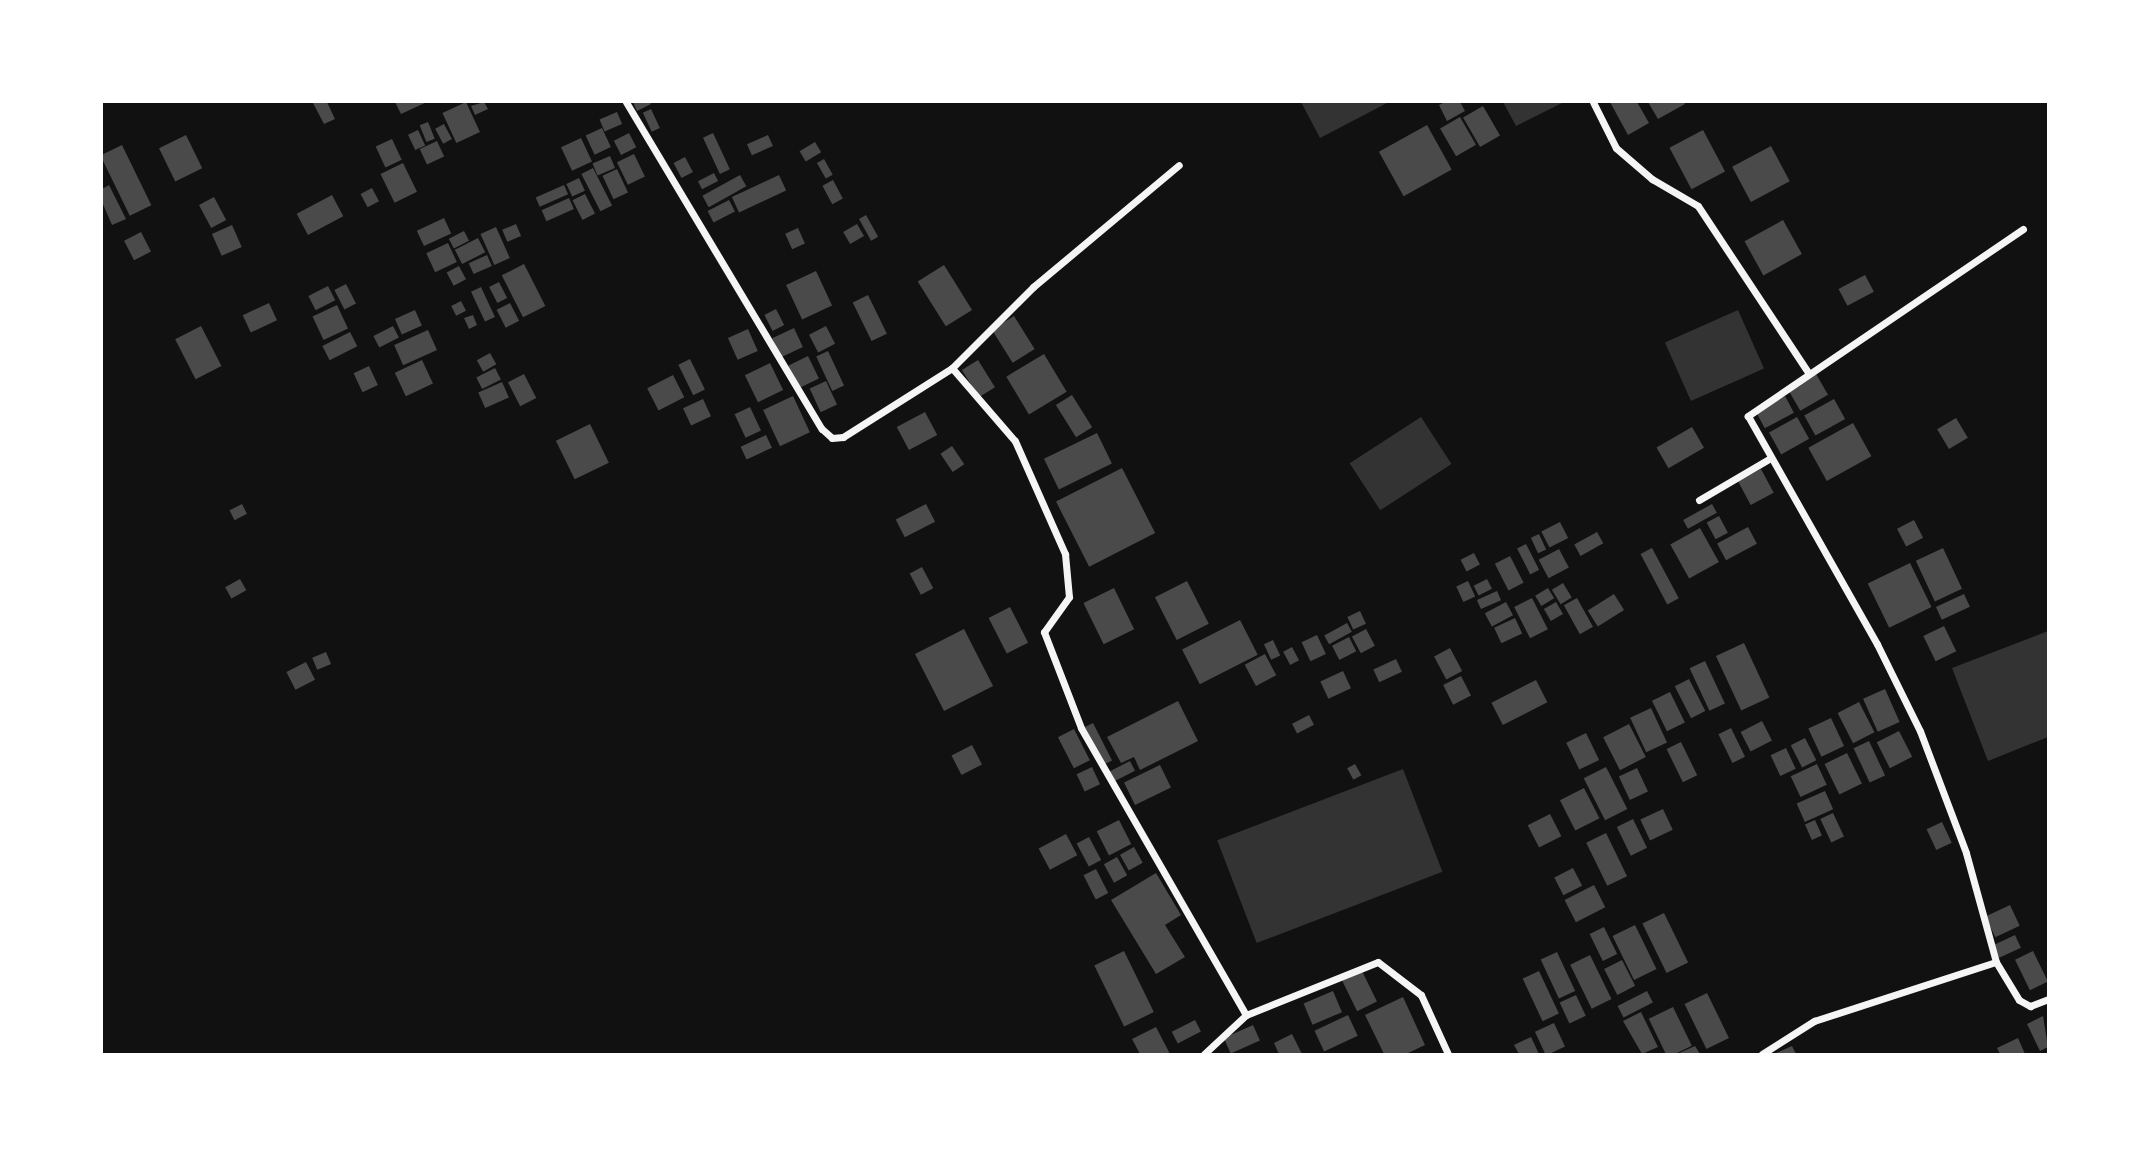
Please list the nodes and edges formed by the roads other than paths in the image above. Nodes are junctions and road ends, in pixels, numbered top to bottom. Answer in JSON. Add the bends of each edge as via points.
{"nodes":[{"id":1,"x":626,"y":102,"type":"edge"},
{"id":2,"x":1593,"y":102,"type":"edge"},
{"id":3,"x":1179,"y":165,"type":"dead end"},
{"id":4,"x":2023,"y":229,"type":"dead end"},
{"id":5,"x":951,"y":368,"type":"junction"},
{"id":6,"x":1808,"y":372,"type":"junction"},
{"id":7,"x":1769,"y":459,"type":"junction"},
{"id":8,"x":1699,"y":500,"type":"dead end"},
{"id":9,"x":1996,"y":962,"type":"junction"},
{"id":10,"x":2049,"y":999,"type":"edge"},
{"id":11,"x":1246,"y":1015,"type":"junction"},
{"id":12,"x":1204,"y":1055,"type":"edge"},
{"id":13,"x":1448,"y":1055,"type":"edge"},
{"id":14,"x":1762,"y":1055,"type":"edge"}],
"edges":[{"from":1,"to":5,"type":"street","via":[[822,429],[832,438],[843,437]]},
{"from":2,"to":6,"type":"street","via":[[1616,148],[1652,179],[1698,206]]},
{"from":3,"to":5,"type":"street","via":[[1033,287]]},
{"from":4,"to":6,"type":"street"},
{"from":5,"to":11,"type":"street","via":[[1015,441],[1065,554],[1069,597],[1044,632],[1081,728]]},
{"from":6,"to":7,"type":"street","via":[[1748,416]]},
{"from":7,"to":8,"type":"street"},
{"from":7,"to":9,"type":"street","via":[[1848,591],[1920,731],[1966,853]]},
{"from":9,"to":10,"type":"street","via":[[2019,1000],[2030,1006]]},
{"from":9,"to":14,"type":"street","via":[[1814,1021]]},
{"from":11,"to":12,"type":"street"},
{"from":11,"to":13,"type":"street","via":[[1378,962],[1421,995]]}]}
